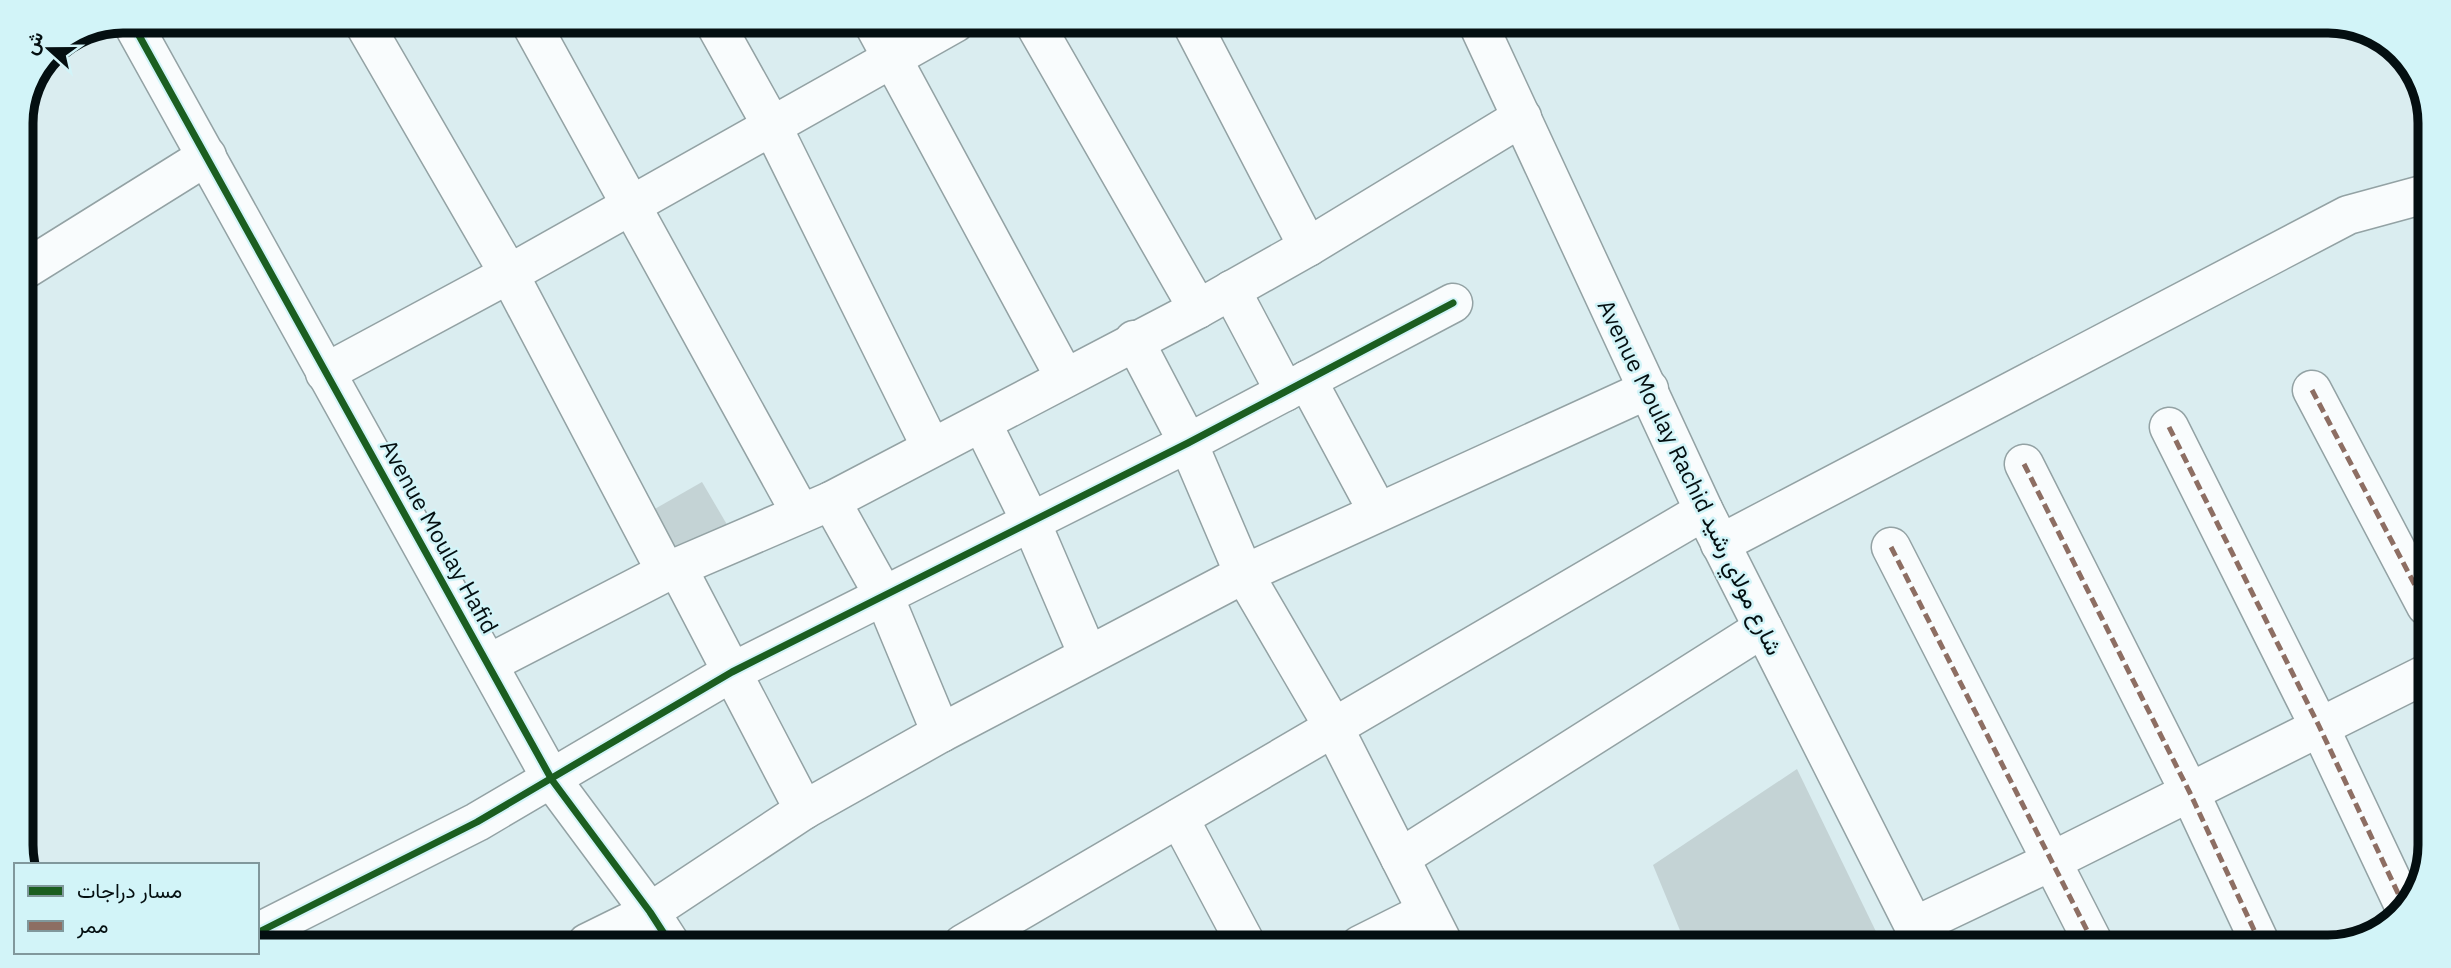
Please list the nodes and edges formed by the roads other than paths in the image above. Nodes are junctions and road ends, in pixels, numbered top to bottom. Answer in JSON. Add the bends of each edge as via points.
{"nodes":[{"id":1,"x":138,"y":33,"type":"edge"},
{"id":2,"x":369,"y":33,"type":"edge"},
{"id":3,"x":536,"y":33,"type":"edge"},
{"id":4,"x":720,"y":33,"type":"edge"},
{"id":5,"x":879,"y":33,"type":"edge"},
{"id":6,"x":937,"y":33,"type":"edge"},
{"id":7,"x":1040,"y":33,"type":"edge"},
{"id":8,"x":1197,"y":33,"type":"edge"},
{"id":9,"x":1482,"y":33,"type":"edge"},
{"id":10,"x":893,"y":58,"type":"junction"},
{"id":11,"x":1522,"y":117,"type":"junction"},
{"id":12,"x":772,"y":126,"type":"junction"},
{"id":13,"x":207,"y":156,"type":"junction"},
{"id":14,"x":2418,"y":196,"type":"edge"},
{"id":15,"x":631,"y":205,"type":"junction"},
{"id":16,"x":1308,"y":247,"type":"junction"},
{"id":17,"x":33,"y":265,"type":"edge"},
{"id":18,"x":509,"y":274,"type":"junction"},
{"id":19,"x":1231,"y":290,"type":"junction"},
{"id":20,"x":1453,"y":303,"type":"dead end"},
{"id":21,"x":1198,"y":309,"type":"junction"},
{"id":22,"x":1134,"y":340,"type":"junction"},
{"id":23,"x":325,"y":373,"type":"junction"},
{"id":24,"x":1065,"y":378,"type":"junction"},
{"id":25,"x":1296,"y":386,"type":"junction"},
{"id":26,"x":1649,"y":389,"type":"junction"},
{"id":27,"x":2312,"y":390,"type":"dead end"},
{"id":28,"x":982,"y":423,"type":"junction"},
{"id":29,"x":2169,"y":427,"type":"dead end"},
{"id":30,"x":1188,"y":443,"type":"junction"},
{"id":31,"x":932,"y":447,"type":"junction"},
{"id":32,"x":2024,"y":464,"type":"dead end"},
{"id":33,"x":815,"y":507,"type":"junction"},
{"id":34,"x":1378,"y":512,"type":"junction"},
{"id":35,"x":1031,"y":522,"type":"junction"},
{"id":36,"x":1712,"y":528,"type":"junction"},
{"id":37,"x":1891,"y":547,"type":"dead end"},
{"id":38,"x":672,"y":569,"type":"junction"},
{"id":39,"x":1244,"y":574,"type":"junction"},
{"id":40,"x":2418,"y":591,"type":"edge"},
{"id":41,"x":884,"y":596,"type":"junction"},
{"id":42,"x":1763,"y":628,"type":"junction"},
{"id":43,"x":1088,"y":655,"type":"junction"},
{"id":44,"x":490,"y":663,"type":"junction"},
{"id":45,"x":732,"y":672,"type":"junction"},
{"id":46,"x":2418,"y":678,"type":"edge"},
{"id":47,"x":2319,"y":726,"type":"junction"},
{"id":48,"x":1334,"y":728,"type":"junction"},
{"id":49,"x":941,"y":733,"type":"junction"},
{"id":50,"x":552,"y":780,"type":"junction"},
{"id":51,"x":2190,"y":793,"type":"junction"},
{"id":52,"x":804,"y":810,"type":"junction"},
{"id":53,"x":1179,"y":818,"type":"junction"},
{"id":54,"x":1400,"y":858,"type":"junction"},
{"id":55,"x":2052,"y":861,"type":"junction"},
{"id":56,"x":2400,"y":898,"type":"edge"},
{"id":57,"x":660,"y":927,"type":"edge"},
{"id":58,"x":1435,"y":928,"type":"edge"},
{"id":59,"x":259,"y":932,"type":"edge"},
{"id":60,"x":1007,"y":932,"type":"edge"},
{"id":61,"x":624,"y":935,"type":"edge"},
{"id":62,"x":1241,"y":935,"type":"edge"},
{"id":63,"x":1404,"y":935,"type":"edge"},
{"id":64,"x":1918,"y":935,"type":"edge"},
{"id":65,"x":1921,"y":935,"type":"edge"},
{"id":66,"x":2089,"y":935,"type":"edge"},
{"id":67,"x":2256,"y":935,"type":"edge"}],
"edges":[{"from":1,"to":13,"type":"street","name":"Avenue Moulay Hafid"},
{"from":2,"to":18,"type":"street"},
{"from":3,"to":15,"type":"street"},
{"from":4,"to":12,"type":"street"},
{"from":5,"to":10,"type":"street"},
{"from":6,"to":10,"type":"street"},
{"from":7,"to":21,"type":"street"},
{"from":8,"to":16,"type":"street"},
{"from":9,"to":11,"type":"street","name":"Avenue Moulay Rachid شارع مولاي رشيد"},
{"from":10,"to":12,"type":"street"},
{"from":10,"to":24,"type":"street"},
{"from":11,"to":16,"type":"street"},
{"from":11,"to":26,"type":"street","name":"Avenue Moulay Rachid شارع مولاي رشيد"},
{"from":12,"to":15,"type":"street"},
{"from":12,"to":31,"type":"street"},
{"from":13,"to":17,"type":"street"},
{"from":13,"to":23,"type":"street","name":"Avenue Moulay Hafid"},
{"from":14,"to":36,"type":"street","via":[[2348,215]]},
{"from":15,"to":18,"type":"street"},
{"from":15,"to":33,"type":"street"},
{"from":16,"to":19,"type":"street"},
{"from":18,"to":23,"type":"street"},
{"from":18,"to":38,"type":"street"},
{"from":19,"to":21,"type":"street"},
{"from":19,"to":25,"type":"street"},
{"from":20,"to":25,"type":"street"},
{"from":21,"to":22,"type":"street"},
{"from":22,"to":24,"type":"street"},
{"from":22,"to":30,"type":"street"},
{"from":23,"to":44,"type":"street","name":"Avenue Moulay Hafid"},
{"from":24,"to":28,"type":"street"},
{"from":25,"to":30,"type":"street"},
{"from":25,"to":34,"type":"street"},
{"from":26,"to":34,"type":"street"},
{"from":26,"to":36,"type":"street","name":"Avenue Moulay Rachid شارع مولاي رشيد"},
{"from":27,"to":40,"type":"street"},
{"from":28,"to":31,"type":"street"},
{"from":28,"to":35,"type":"street"},
{"from":29,"to":47,"type":"street"},
{"from":30,"to":35,"type":"street"},
{"from":30,"to":39,"type":"street"},
{"from":31,"to":33,"type":"street"},
{"from":32,"to":51,"type":"street"},
{"from":33,"to":38,"type":"street"},
{"from":33,"to":41,"type":"street"},
{"from":34,"to":39,"type":"street"},
{"from":35,"to":41,"type":"street"},
{"from":35,"to":43,"type":"street"},
{"from":36,"to":42,"type":"street","name":"Avenue Moulay Rachid شارع مولاي رشيد"},
{"from":36,"to":48,"type":"street"},
{"from":37,"to":55,"type":"street"},
{"from":38,"to":44,"type":"street"},
{"from":38,"to":45,"type":"street"},
{"from":39,"to":43,"type":"street"},
{"from":39,"to":48,"type":"street"},
{"from":41,"to":45,"type":"street"},
{"from":41,"to":49,"type":"street"},
{"from":42,"to":54,"type":"street"},
{"from":42,"to":64,"type":"street","name":"Avenue Moulay Rachid شارع مولاي رشيد"},
{"from":43,"to":49,"type":"street"},
{"from":44,"to":50,"type":"street","name":"Avenue Moulay Hafid"},
{"from":45,"to":50,"type":"street"},
{"from":45,"to":52,"type":"street"},
{"from":46,"to":47,"type":"street"},
{"from":47,"to":51,"type":"street"},
{"from":47,"to":56,"type":"street"},
{"from":48,"to":53,"type":"street"},
{"from":48,"to":54,"type":"street"},
{"from":49,"to":52,"type":"street"},
{"from":50,"to":57,"type":"street","name":"Avenue Moulay Hafid"},
{"from":50,"to":59,"type":"street"},
{"from":51,"to":55,"type":"street"},
{"from":51,"to":67,"type":"street"},
{"from":52,"to":57,"type":"street"},
{"from":53,"to":60,"type":"street"},
{"from":53,"to":62,"type":"street"},
{"from":54,"to":58,"type":"street"},
{"from":55,"to":65,"type":"street"},
{"from":55,"to":66,"type":"street"},
{"from":57,"to":61,"type":"street"},
{"from":58,"to":63,"type":"street"}]}
